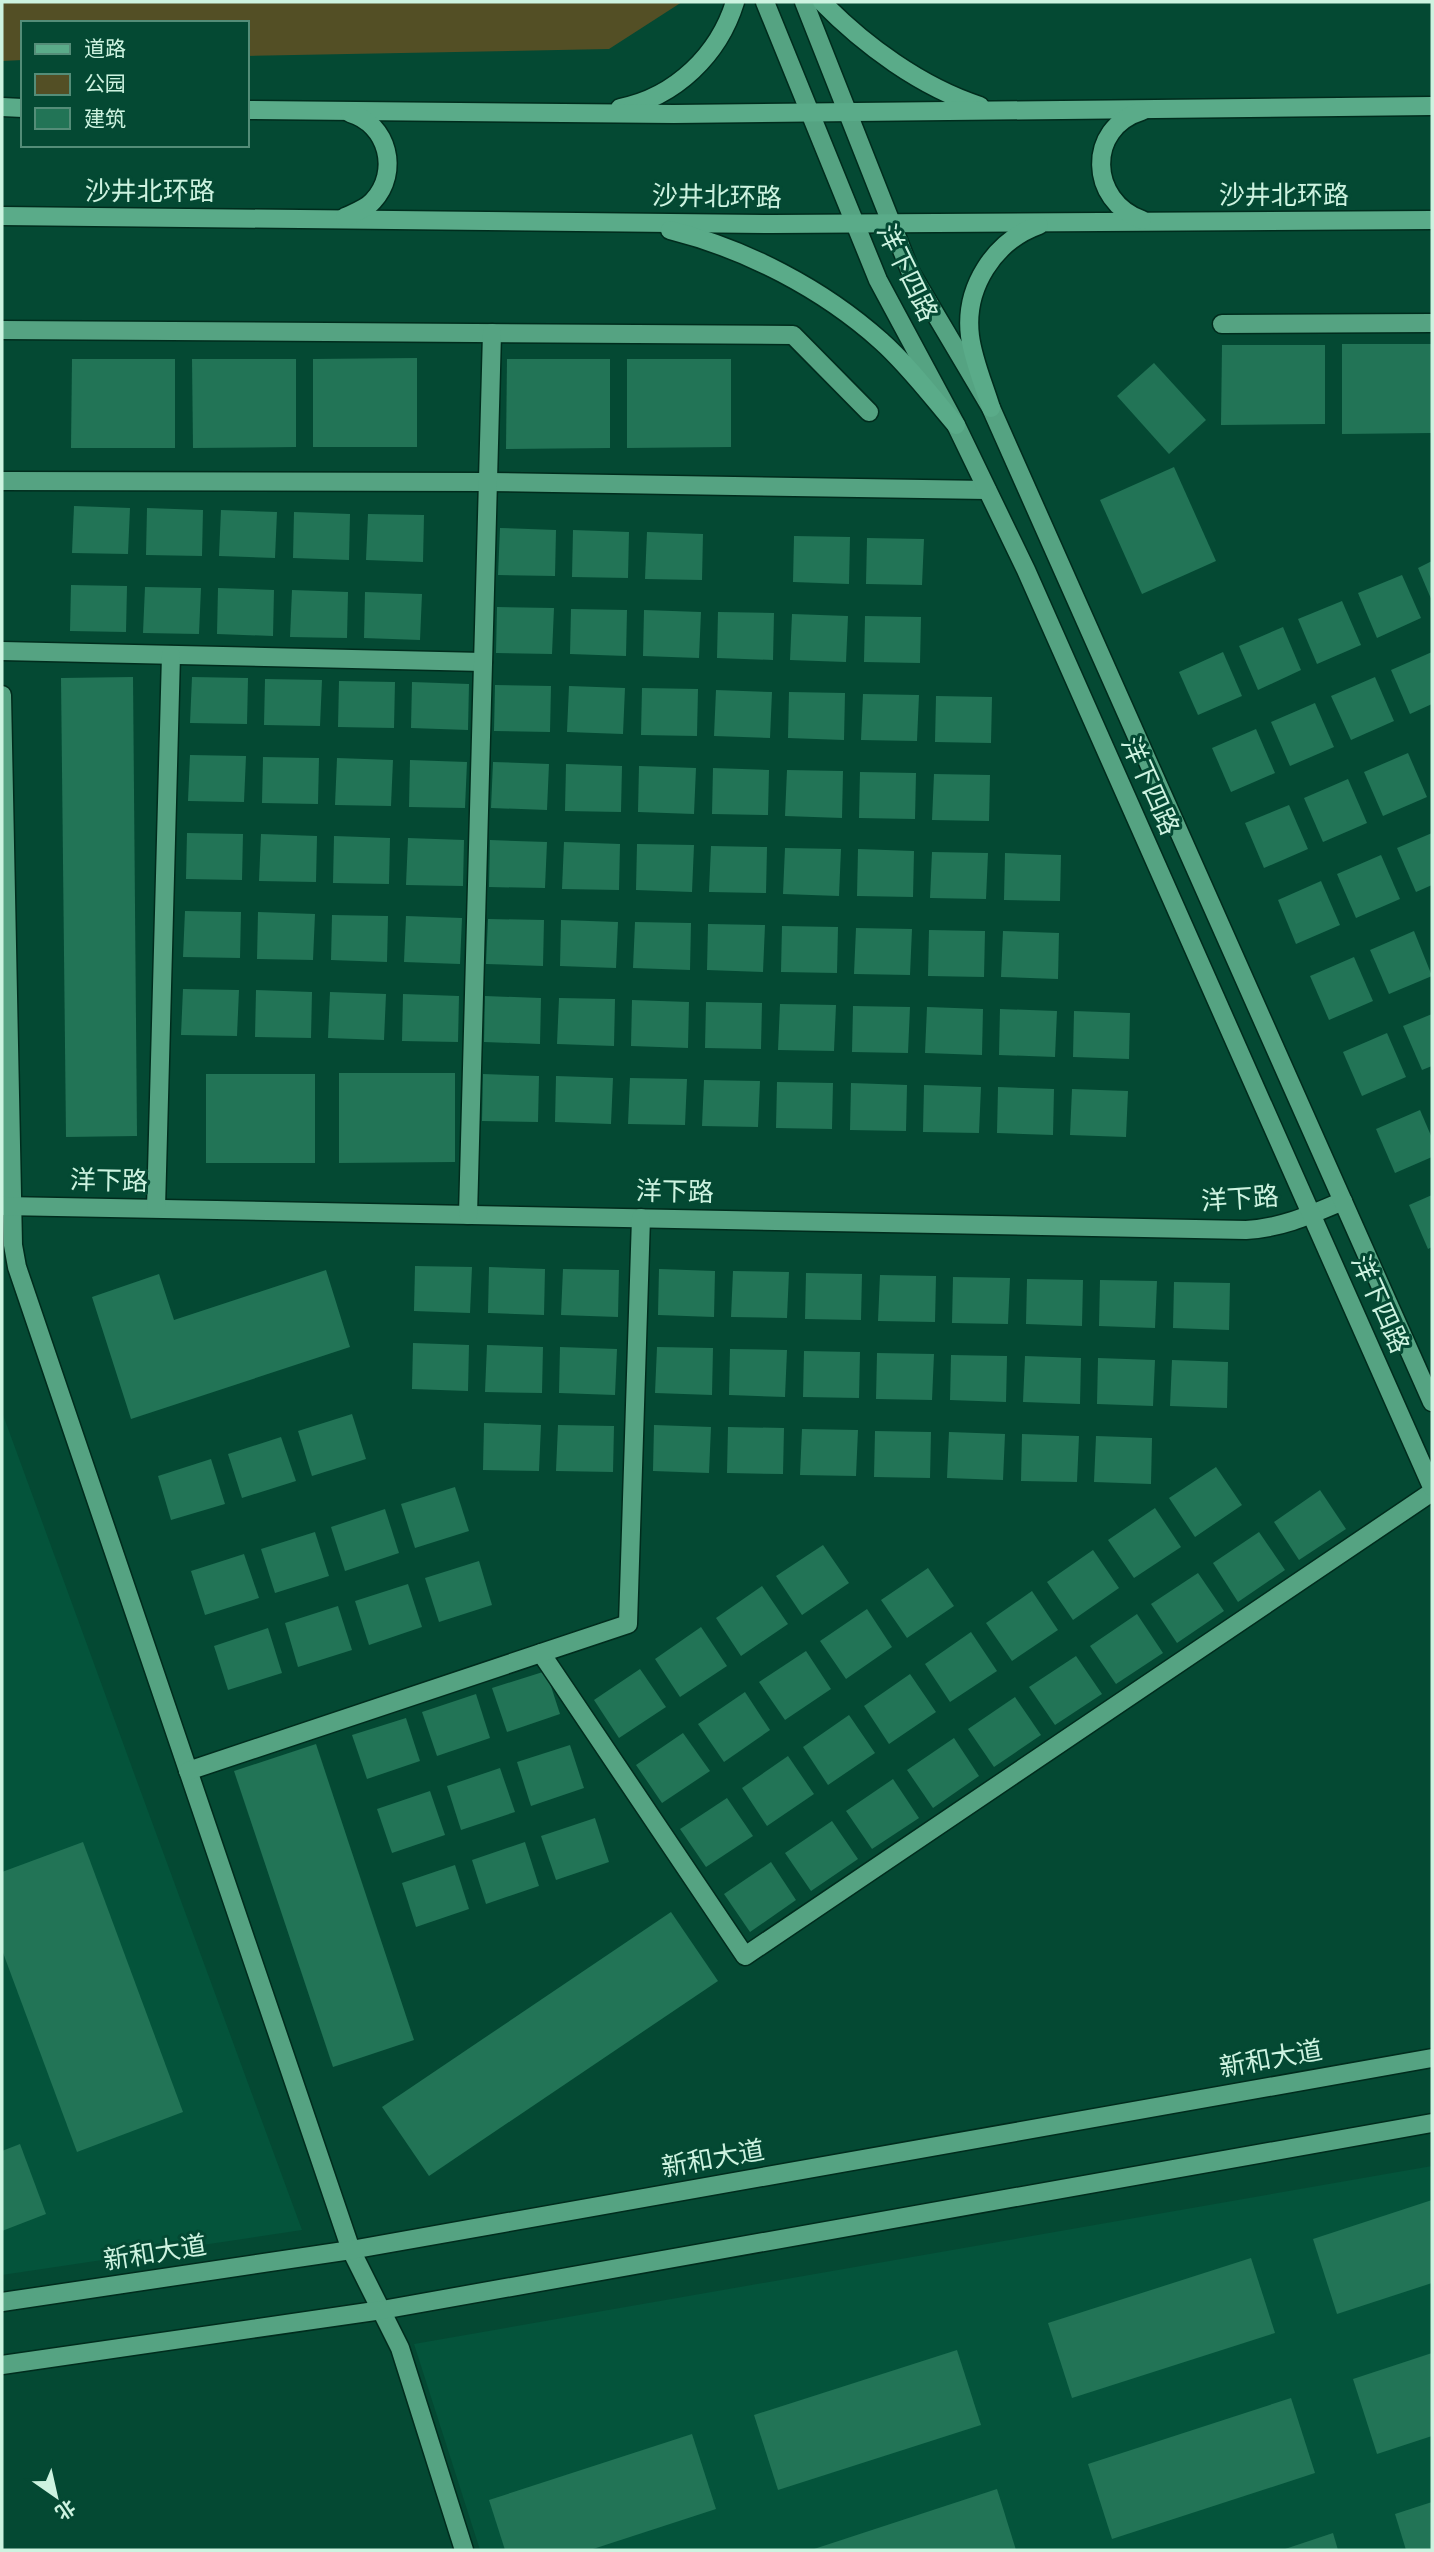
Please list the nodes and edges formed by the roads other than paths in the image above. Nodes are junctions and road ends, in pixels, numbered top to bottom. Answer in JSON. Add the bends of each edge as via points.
{"nodes":[{"id":1,"x":735,"y":2,"type":"edge"},
{"id":2,"x":765,"y":2,"type":"edge"},
{"id":3,"x":804,"y":2,"type":"edge"},
{"id":4,"x":822,"y":2,"type":"edge"},
{"id":5,"x":1432,"y":106,"type":"edge"},
{"id":6,"x":2,"y":107,"type":"edge"},
{"id":7,"x":21,"y":108,"type":"edge"},
{"id":8,"x":1152,"y":108,"type":"junction"},
{"id":9,"x":248,"y":110,"type":"edge"},
{"id":10,"x":993,"y":110,"type":"junction"},
{"id":11,"x":343,"y":111,"type":"junction"},
{"id":12,"x":847,"y":111,"type":"junction"},
{"id":13,"x":808,"y":112,"type":"junction"},
{"id":14,"x":594,"y":113,"type":"junction"},
{"id":15,"x":2,"y":216,"type":"edge"},
{"id":16,"x":342,"y":219,"type":"junction"},
{"id":17,"x":1432,"y":220,"type":"edge"},
{"id":18,"x":1148,"y":222,"type":"junction"},
{"id":19,"x":639,"y":223,"type":"junction"},
{"id":20,"x":1047,"y":223,"type":"junction"},
{"id":21,"x":855,"y":224,"type":"junction"},
{"id":22,"x":892,"y":224,"type":"junction"},
{"id":23,"x":1432,"y":323,"type":"edge"},
{"id":24,"x":1222,"y":324,"type":"dead end"},
{"id":25,"x":2,"y":330,"type":"edge"},
{"id":26,"x":492,"y":333,"type":"junction"},
{"id":27,"x":992,"y":408,"type":"junction"},
{"id":28,"x":869,"y":412,"type":"dead end"},
{"id":29,"x":956,"y":425,"type":"junction"},
{"id":30,"x":2,"y":481,"type":"edge"},
{"id":31,"x":488,"y":482,"type":"junction"},
{"id":32,"x":987,"y":490,"type":"junction"},
{"id":33,"x":2,"y":652,"type":"edge"},
{"id":34,"x":171,"y":655,"type":"junction"},
{"id":35,"x":483,"y":662,"type":"junction"},
{"id":36,"x":2,"y":695,"type":"edge"},
{"id":37,"x":1343,"y":1201,"type":"junction"},
{"id":38,"x":8,"y":1206,"type":"edge"},
{"id":39,"x":156,"y":1208,"type":"junction"},
{"id":40,"x":468,"y":1215,"type":"junction"},
{"id":41,"x":1312,"y":1215,"type":"junction"},
{"id":42,"x":641,"y":1218,"type":"junction"},
{"id":43,"x":1432,"y":1402,"type":"edge"},
{"id":44,"x":1432,"y":1489,"type":"edge"},
{"id":45,"x":541,"y":1653,"type":"junction"},
{"id":46,"x":188,"y":1771,"type":"junction"},
{"id":47,"x":1432,"y":2058,"type":"edge"},
{"id":48,"x":1432,"y":2123,"type":"edge"},
{"id":49,"x":351,"y":2250,"type":"junction"},
{"id":50,"x":2,"y":2302,"type":"edge"},
{"id":51,"x":382,"y":2310,"type":"junction"},
{"id":52,"x":2,"y":2365,"type":"edge"},
{"id":53,"x":464,"y":2550,"type":"edge"}],
"edges":[{"from":1,"to":14,"type":"main road","via":[[721,37],[690,73],[649,98]]},
{"from":2,"to":13,"type":"street","name":"洋下四路"},
{"from":3,"to":12,"type":"street","name":"洋下四路"},
{"from":4,"to":10,"type":"main road","via":[[853,32],[894,61],[950,94]]},
{"from":5,"to":8,"type":"main road"},
{"from":6,"to":7,"type":"main road"},
{"from":8,"to":10,"type":"main road"},
{"from":8,"to":18,"type":"main road","via":[[1120,123],[1108,137],[1101,173],[1105,190],[1116,205]]},
{"from":9,"to":11,"type":"main road"},
{"from":10,"to":12,"type":"main road"},
{"from":11,"to":14,"type":"main road"},
{"from":11,"to":16,"type":"main road","via":[[371,124],[382,137],[388,172],[372,203]]},
{"from":12,"to":13,"type":"main road"},
{"from":12,"to":22,"type":"street","name":"洋下四路"},
{"from":13,"to":14,"type":"main road"},
{"from":13,"to":21,"type":"street","name":"洋下四路"},
{"from":15,"to":16,"type":"main road","name":"沙井北环路"},
{"from":16,"to":19,"type":"main road","name":"沙井北环路"},
{"from":17,"to":18,"type":"main road","name":"沙井北环路"},
{"from":18,"to":20,"type":"main road","name":"沙井北环路"},
{"from":19,"to":21,"type":"main road","name":"沙井北环路"},
{"from":19,"to":29,"type":"main road","via":[[723,247],[800,284],[882,342]]},
{"from":20,"to":22,"type":"main road","name":"沙井北环路"},
{"from":20,"to":27,"type":"main road","via":[[998,250],[972,300],[970,337]]},
{"from":21,"to":22,"type":"main road","name":"沙井北环路"},
{"from":21,"to":29,"type":"street","name":"洋下四路","via":[[878,280]]},
{"from":22,"to":27,"type":"street","name":"洋下四路","via":[[911,273]]},
{"from":23,"to":24,"type":"street"},
{"from":25,"to":26,"type":"street"},
{"from":26,"to":28,"type":"street","via":[[793,335]]},
{"from":26,"to":31,"type":"street"},
{"from":27,"to":37,"type":"street","name":"洋下四路"},
{"from":29,"to":32,"type":"street","name":"洋下四路"},
{"from":30,"to":31,"type":"street"},
{"from":31,"to":32,"type":"street"},
{"from":31,"to":35,"type":"street"},
{"from":32,"to":41,"type":"street","name":"洋下四路"},
{"from":33,"to":34,"type":"street"},
{"from":34,"to":35,"type":"street"},
{"from":34,"to":39,"type":"street"},
{"from":35,"to":40,"type":"street"},
{"from":36,"to":38,"type":"street"},
{"from":37,"to":41,"type":"street","name":"洋下路"},
{"from":37,"to":43,"type":"street","name":"洋下四路"},
{"from":38,"to":39,"type":"street","name":"洋下路"},
{"from":38,"to":46,"type":"street","via":[[17,1267]]},
{"from":39,"to":40,"type":"street","name":"洋下路"},
{"from":40,"to":42,"type":"street","name":"洋下路"},
{"from":41,"to":42,"type":"street","name":"洋下路","via":[[1246,1230]]},
{"from":41,"to":44,"type":"street","name":"洋下四路"},
{"from":42,"to":45,"type":"street","via":[[628,1624]]},
{"from":44,"to":45,"type":"street","via":[[745,1956]]},
{"from":45,"to":46,"type":"street"},
{"from":46,"to":49,"type":"street"},
{"from":47,"to":49,"type":"street","name":"新和大道"},
{"from":48,"to":51,"type":"street"},
{"from":49,"to":50,"type":"street","name":"新和大道"},
{"from":49,"to":51,"type":"street"},
{"from":51,"to":52,"type":"street"},
{"from":51,"to":53,"type":"street","via":[[400,2348]]}]}
